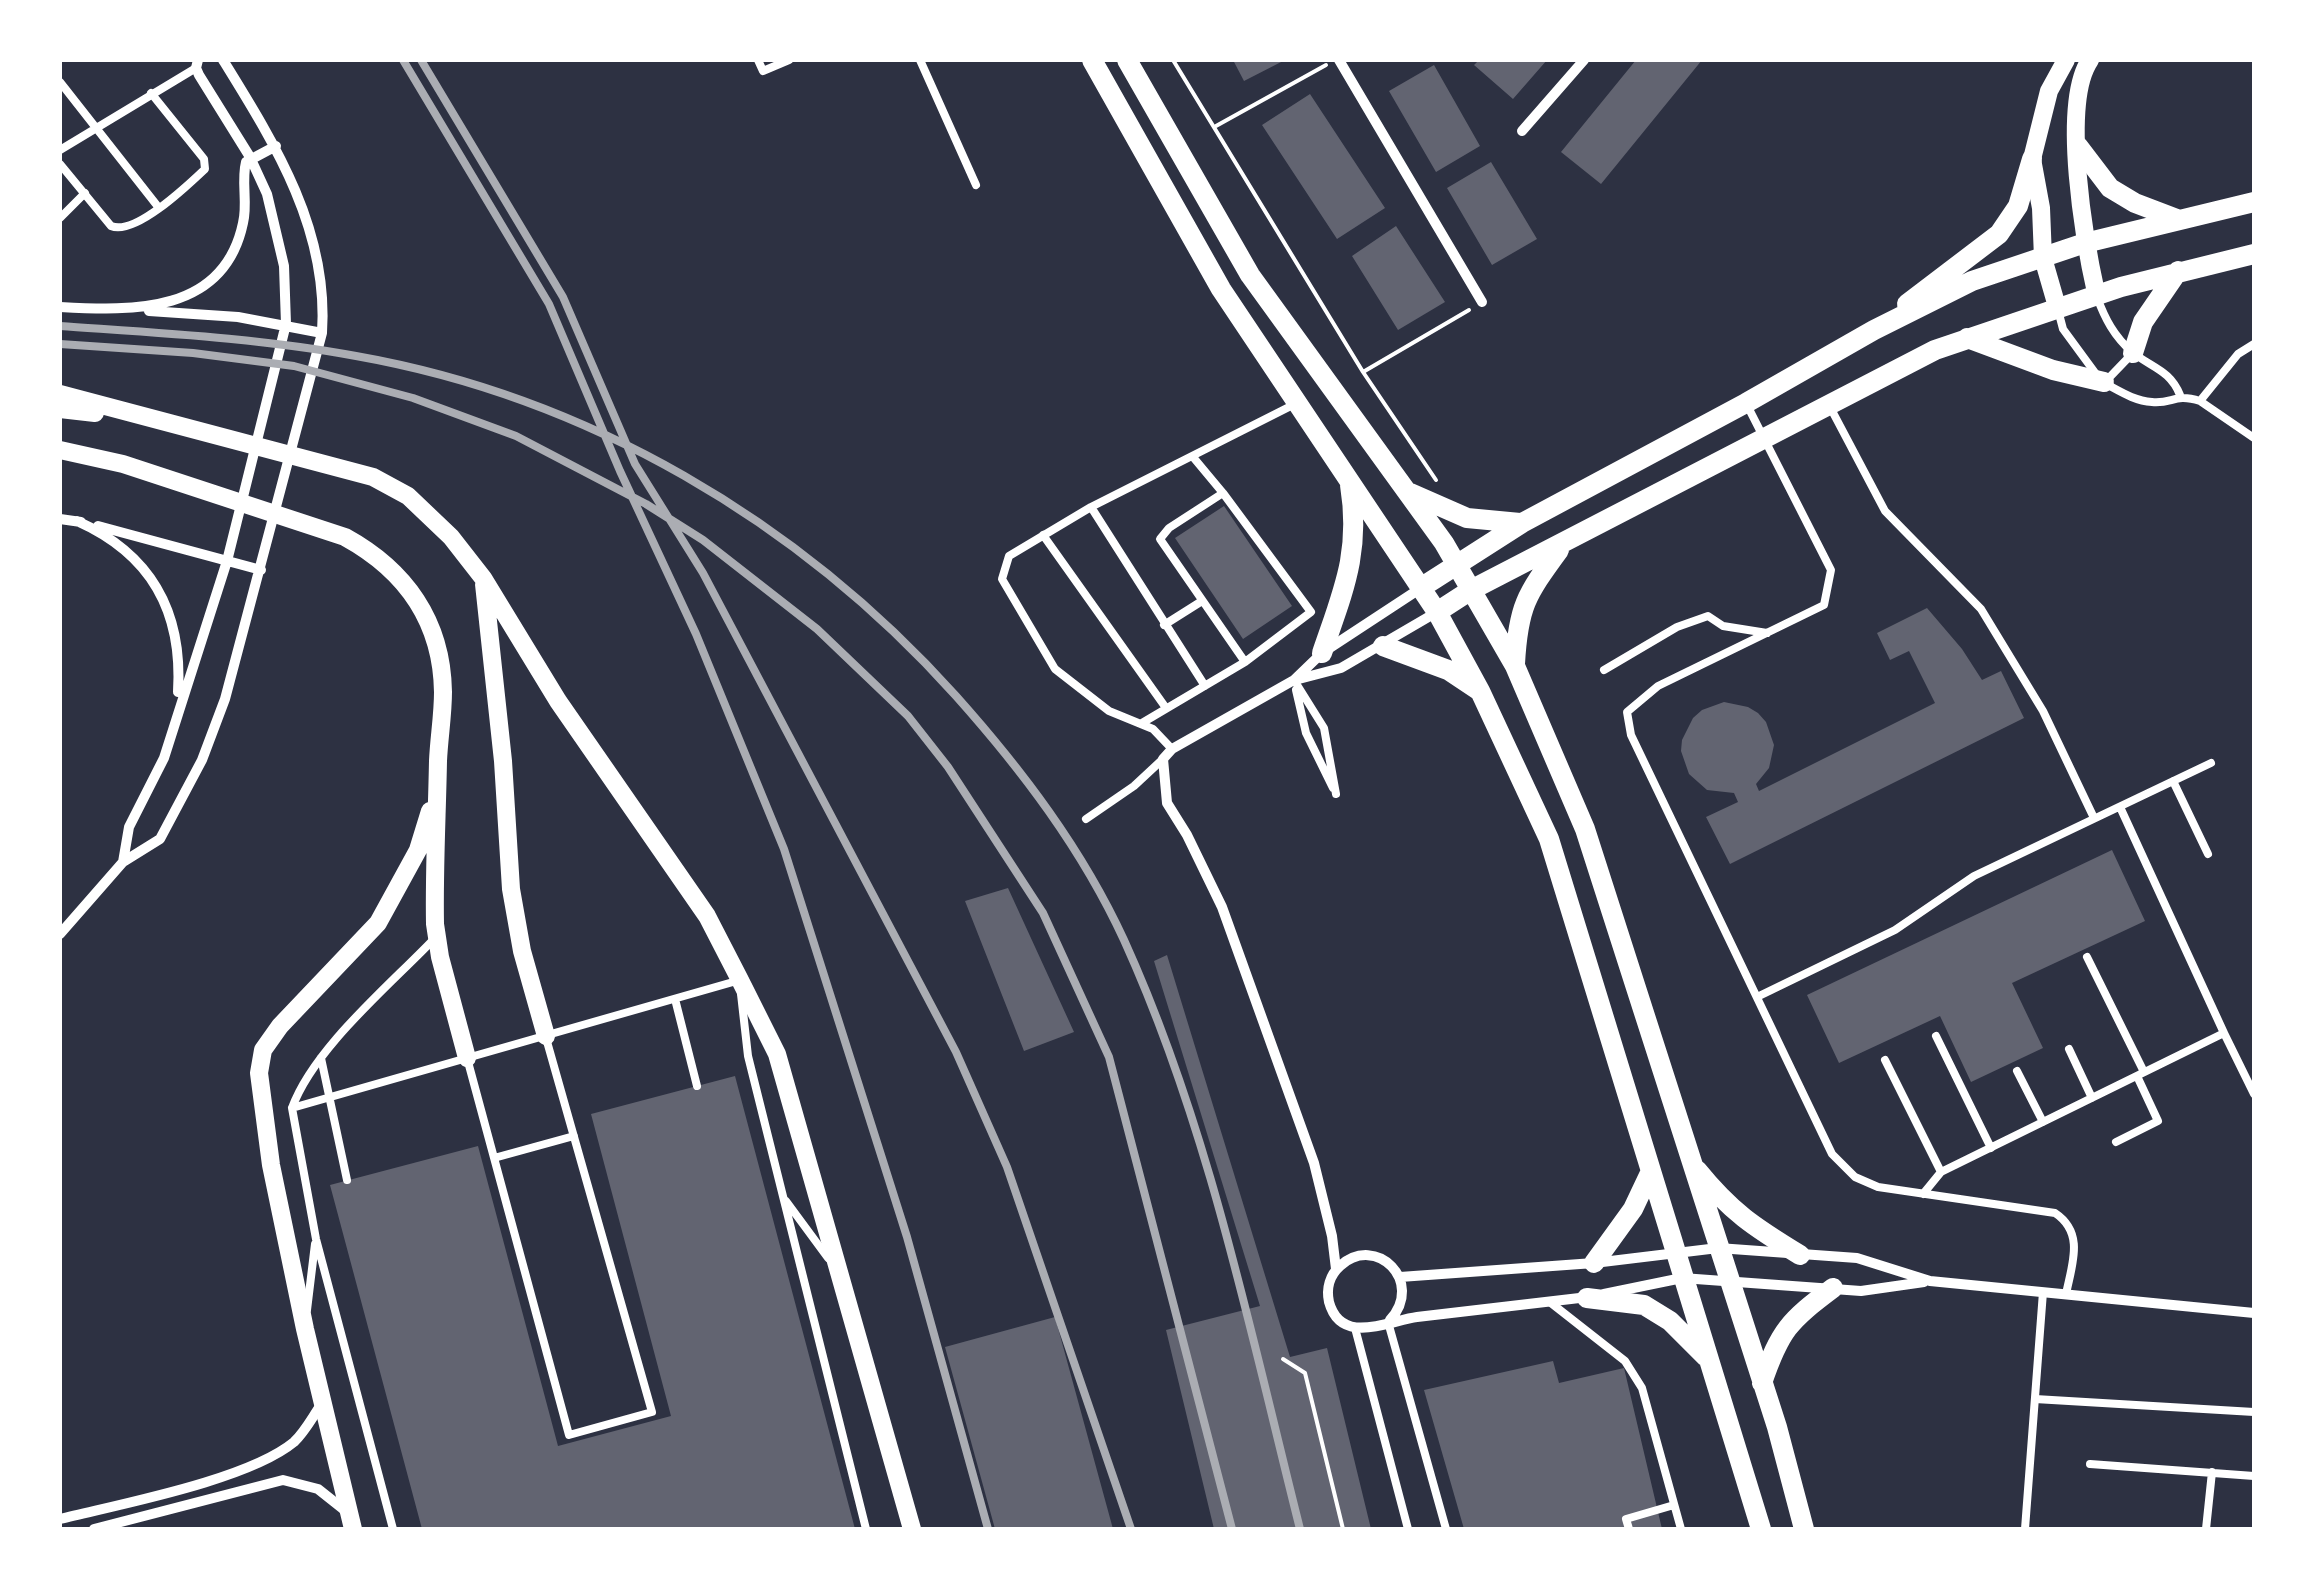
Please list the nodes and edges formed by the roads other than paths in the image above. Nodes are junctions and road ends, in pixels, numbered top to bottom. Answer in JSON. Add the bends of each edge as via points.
{"nodes":[{"id":1,"x":223,"y":60,"type":"edge"},
{"id":2,"x":758,"y":60,"type":"edge"},
{"id":3,"x":789,"y":60,"type":"edge"},
{"id":4,"x":920,"y":60,"type":"edge"},
{"id":5,"x":1092,"y":60,"type":"edge"},
{"id":6,"x":1127,"y":60,"type":"edge"},
{"id":7,"x":1337,"y":60,"type":"edge"},
{"id":8,"x":1584,"y":60,"type":"edge"},
{"id":9,"x":2066,"y":60,"type":"edge"},
{"id":10,"x":2090,"y":60,"type":"edge"},
{"id":11,"x":197,"y":64,"type":"edge"},
{"id":12,"x":60,"y":82,"type":"edge"},
{"id":13,"x":152,"y":93,"type":"junction"},
{"id":14,"x":97,"y":129,"type":"junction"},
{"id":15,"x":1522,"y":131,"type":"dead end"},
{"id":16,"x":276,"y":146,"type":"junction"},
{"id":17,"x":2078,"y":146,"type":"junction"},
{"id":18,"x":60,"y":150,"type":"edge"},
{"id":19,"x":250,"y":157,"type":"junction"},
{"id":20,"x":2032,"y":159,"type":"junction"},
{"id":21,"x":60,"y":164,"type":"edge"},
{"id":22,"x":976,"y":185,"type":"dead end"},
{"id":23,"x":85,"y":193,"type":"junction"},
{"id":24,"x":2254,"y":202,"type":"edge"},
{"id":25,"x":159,"y":208,"type":"junction"},
{"id":26,"x":60,"y":218,"type":"edge"},
{"id":27,"x":2177,"y":219,"type":"junction"},
{"id":28,"x":2085,"y":243,"type":"junction"},
{"id":29,"x":2254,"y":254,"type":"edge"},
{"id":30,"x":2043,"y":258,"type":"junction"},
{"id":31,"x":2178,"y":271,"type":"junction"},
{"id":32,"x":2097,"y":296,"type":"junction"},
{"id":33,"x":1482,"y":302,"type":"road end"},
{"id":34,"x":60,"y":307,"type":"edge"},
{"id":35,"x":113,"y":310,"type":"junction"},
{"id":36,"x":2058,"y":310,"type":"junction"},
{"id":37,"x":286,"y":324,"type":"junction"},
{"id":38,"x":1874,"y":330,"type":"junction"},
{"id":39,"x":322,"y":332,"type":"junction"},
{"id":40,"x":1967,"y":338,"type":"junction"},
{"id":41,"x":2254,"y":344,"type":"edge"},
{"id":42,"x":2133,"y":353,"type":"junction"},
{"id":43,"x":2104,"y":382,"type":"junction"},
{"id":44,"x":60,"y":394,"type":"edge"},
{"id":45,"x":2180,"y":395,"type":"junction"},
{"id":46,"x":1297,"y":402,"type":"junction"},
{"id":47,"x":2200,"y":402,"type":"junction"},
{"id":48,"x":1746,"y":403,"type":"junction"},
{"id":49,"x":1828,"y":405,"type":"junction"},
{"id":50,"x":60,"y":409,"type":"edge"},
{"id":51,"x":150,"y":419,"type":"junction"},
{"id":52,"x":2254,"y":438,"type":"edge"},
{"id":53,"x":1764,"y":440,"type":"junction"},
{"id":54,"x":60,"y":450,"type":"edge"},
{"id":55,"x":1193,"y":457,"type":"junction"},
{"id":56,"x":60,"y":462,"type":"edge"},
{"id":57,"x":123,"y":464,"type":"junction"},
{"id":58,"x":1350,"y":481,"type":"junction"},
{"id":59,"x":1406,"y":492,"type":"junction"},
{"id":60,"x":1223,"y":493,"type":"junction"},
{"id":61,"x":1091,"y":507,"type":"junction"},
{"id":62,"x":60,"y":518,"type":"edge"},
{"id":63,"x":77,"y":521,"type":"junction"},
{"id":64,"x":1522,"y":523,"type":"junction"},
{"id":65,"x":1043,"y":535,"type":"junction"},
{"id":66,"x":1562,"y":545,"type":"junction"},
{"id":67,"x":227,"y":561,"type":"junction"},
{"id":68,"x":1454,"y":566,"type":"junction"},
{"id":69,"x":261,"y":570,"type":"junction"},
{"id":70,"x":483,"y":578,"type":"junction"},
{"id":71,"x":1422,"y":587,"type":"junction"},
{"id":72,"x":1471,"y":590,"type":"junction"},
{"id":73,"x":1202,"y":601,"type":"junction"},
{"id":74,"x":1437,"y":612,"type":"junction"},
{"id":75,"x":1164,"y":624,"type":"junction"},
{"id":76,"x":1767,"y":633,"type":"junction"},
{"id":77,"x":1383,"y":646,"type":"junction"},
{"id":78,"x":1322,"y":653,"type":"junction"},
{"id":79,"x":1245,"y":662,"type":"junction"},
{"id":80,"x":1515,"y":666,"type":"junction"},
{"id":81,"x":1604,"y":670,"type":"dead end"},
{"id":82,"x":1294,"y":680,"type":"junction"},
{"id":83,"x":1205,"y":686,"type":"junction"},
{"id":84,"x":1480,"y":690,"type":"junction"},
{"id":85,"x":177,"y":708,"type":"junction"},
{"id":86,"x":1166,"y":708,"type":"junction"},
{"id":87,"x":1142,"y":724,"type":"junction"},
{"id":88,"x":1172,"y":749,"type":"junction"},
{"id":89,"x":439,"y":751,"type":"junction"},
{"id":90,"x":1163,"y":758,"type":"junction"},
{"id":91,"x":2212,"y":762,"type":"dead end"},
{"id":92,"x":2173,"y":781,"type":"junction"},
{"id":93,"x":2120,"y":807,"type":"junction"},
{"id":94,"x":2094,"y":818,"type":"junction"},
{"id":95,"x":1086,"y":819,"type":"dead end"},
{"id":96,"x":2208,"y":854,"type":"dead end"},
{"id":97,"x":124,"y":862,"type":"junction"},
{"id":98,"x":60,"y":934,"type":"edge"},
{"id":99,"x":436,"y":936,"type":"junction"},
{"id":100,"x":2086,"y":957,"type":"dead end"},
{"id":101,"x":740,"y":980,"type":"junction"},
{"id":102,"x":1757,"y":998,"type":"junction"},
{"id":103,"x":676,"y":999,"type":"junction"},
{"id":104,"x":2224,"y":1032,"type":"junction"},
{"id":105,"x":546,"y":1036,"type":"junction"},
{"id":106,"x":1936,"y":1036,"type":"dead end"},
{"id":107,"x":2069,"y":1049,"type":"dead end"},
{"id":108,"x":320,"y":1058,"type":"junction"},
{"id":109,"x":467,"y":1058,"type":"junction"},
{"id":110,"x":1884,"y":1060,"type":"dead end"},
{"id":111,"x":2017,"y":1071,"type":"dead end"},
{"id":112,"x":2140,"y":1074,"type":"junction"},
{"id":113,"x":697,"y":1086,"type":"dead end"},
{"id":114,"x":2254,"y":1094,"type":"edge"},
{"id":115,"x":328,"y":1098,"type":"junction"},
{"id":116,"x":2092,"y":1098,"type":"junction"},
{"id":117,"x":292,"y":1108,"type":"junction"},
{"id":118,"x":2043,"y":1122,"type":"junction"},
{"id":119,"x":574,"y":1136,"type":"junction"},
{"id":120,"x":2116,"y":1142,"type":"dead end"},
{"id":121,"x":1991,"y":1148,"type":"junction"},
{"id":122,"x":494,"y":1158,"type":"junction"},
{"id":123,"x":1690,"y":1160,"type":"junction"},
{"id":124,"x":1651,"y":1171,"type":"junction"},
{"id":125,"x":1941,"y":1172,"type":"junction"},
{"id":126,"x":347,"y":1180,"type":"dead end"},
{"id":127,"x":1923,"y":1194,"type":"junction"},
{"id":128,"x":784,"y":1198,"type":"junction"},
{"id":129,"x":316,"y":1239,"type":"junction"},
{"id":130,"x":1718,"y":1248,"type":"junction"},
{"id":131,"x":1674,"y":1253,"type":"junction"},
{"id":132,"x":1800,"y":1255,"type":"junction"},
{"id":133,"x":1594,"y":1262,"type":"junction"},
{"id":134,"x":1336,"y":1269,"type":"junction"},
{"id":135,"x":837,"y":1271,"type":"junction"},
{"id":136,"x":1400,"y":1277,"type":"junction"},
{"id":137,"x":1682,"y":1278,"type":"junction"},
{"id":138,"x":1728,"y":1278,"type":"junction"},
{"id":139,"x":1930,"y":1281,"type":"junction"},
{"id":140,"x":1834,"y":1288,"type":"junction"},
{"id":141,"x":2043,"y":1292,"type":"junction"},
{"id":142,"x":2066,"y":1294,"type":"junction"},
{"id":143,"x":1587,"y":1298,"type":"junction"},
{"id":144,"x":1551,"y":1303,"type":"junction"},
{"id":145,"x":2254,"y":1313,"type":"edge"},
{"id":146,"x":1389,"y":1321,"type":"junction"},
{"id":147,"x":1355,"y":1328,"type":"junction"},
{"id":148,"x":304,"y":1329,"type":"junction"},
{"id":149,"x":1711,"y":1362,"type":"junction"},
{"id":150,"x":1762,"y":1384,"type":"junction"},
{"id":151,"x":2035,"y":1399,"type":"junction"},
{"id":152,"x":322,"y":1404,"type":"junction"},
{"id":153,"x":2254,"y":1412,"type":"edge"},
{"id":154,"x":2090,"y":1464,"type":"dead end"},
{"id":155,"x":2212,"y":1472,"type":"junction"},
{"id":156,"x":2254,"y":1476,"type":"edge"},
{"id":157,"x":1674,"y":1505,"type":"junction"},
{"id":158,"x":60,"y":1520,"type":"edge"},
{"id":159,"x":350,"y":1521,"type":"edge"},
{"id":160,"x":94,"y":1529,"type":"edge"},
{"id":161,"x":393,"y":1529,"type":"edge"},
{"id":162,"x":866,"y":1529,"type":"edge"},
{"id":163,"x":912,"y":1529,"type":"edge"},
{"id":164,"x":1408,"y":1529,"type":"edge"},
{"id":165,"x":1446,"y":1529,"type":"edge"},
{"id":166,"x":1629,"y":1529,"type":"edge"},
{"id":167,"x":1681,"y":1529,"type":"edge"},
{"id":168,"x":1761,"y":1529,"type":"edge"},
{"id":169,"x":1804,"y":1529,"type":"edge"},
{"id":170,"x":2025,"y":1529,"type":"edge"},
{"id":171,"x":2206,"y":1529,"type":"edge"}],
"edges":[{"from":1,"to":16,"type":"street"},
{"from":2,"to":3,"type":"lane","via":[[763,71]]},
{"from":4,"to":22,"type":"lane"},
{"from":5,"to":46,"type":"main road","via":[[1221,290]]},
{"from":6,"to":59,"type":"main road","via":[[1250,275]]},
{"from":7,"to":33,"type":"street"},
{"from":8,"to":15,"type":"street"},
{"from":9,"to":20,"type":"street","via":[[2049,91]]},
{"from":10,"to":17,"type":"street","via":[[2075,101]]},
{"from":11,"to":13,"type":"lane"},
{"from":11,"to":19,"type":"street"},
{"from":12,"to":14,"type":"lane"},
{"from":13,"to":14,"type":"lane"},
{"from":13,"to":25,"type":"lane","via":[[204,159],[205,170]]},
{"from":14,"to":18,"type":"lane"},
{"from":14,"to":25,"type":"lane"},
{"from":16,"to":19,"type":"street"},
{"from":16,"to":39,"type":"street","via":[[320,266]]},
{"from":17,"to":27,"type":"main road","via":[[2110,188]]},
{"from":17,"to":28,"type":"street"},
{"from":19,"to":35,"type":"street","via":[[243,227],[214,275],[175,302]]},
{"from":19,"to":37,"type":"street","via":[[278,230]]},
{"from":20,"to":30,"type":"street"},
{"from":20,"to":38,"type":"main road","via":[[2018,206],[1999,234]]},
{"from":21,"to":23,"type":"lane"},
{"from":23,"to":25,"type":"lane","via":[[119,229]]},
{"from":23,"to":26,"type":"lane"},
{"from":24,"to":27,"type":"main road"},
{"from":27,"to":28,"type":"main road"},
{"from":28,"to":30,"type":"main road"},
{"from":28,"to":32,"type":"street"},
{"from":29,"to":31,"type":"main road"},
{"from":30,"to":36,"type":"street"},
{"from":30,"to":38,"type":"main road","via":[[1972,281]]},
{"from":31,"to":32,"type":"main road"},
{"from":31,"to":42,"type":"main road","via":[[2143,322]]},
{"from":32,"to":36,"type":"main road"},
{"from":32,"to":42,"type":"lane","via":[[2106,321]]},
{"from":34,"to":35,"type":"street"},
{"from":35,"to":37,"type":"street"},
{"from":36,"to":40,"type":"main road"},
{"from":36,"to":43,"type":"lane","via":[[2075,350]]},
{"from":37,"to":39,"type":"street"},
{"from":37,"to":67,"type":"street"},
{"from":38,"to":48,"type":"main road"},
{"from":39,"to":69,"type":"street"},
{"from":40,"to":43,"type":"main road"},
{"from":40,"to":49,"type":"main road"},
{"from":41,"to":47,"type":"lane"},
{"from":42,"to":43,"type":"lane"},
{"from":42,"to":45,"type":"lane","via":[[2173,378]]},
{"from":43,"to":45,"type":"lane","via":[[2157,403]]},
{"from":44,"to":51,"type":"street"},
{"from":45,"to":47,"type":"lane"},
{"from":46,"to":55,"type":"lane"},
{"from":46,"to":58,"type":"main road"},
{"from":47,"to":52,"type":"lane"},
{"from":48,"to":53,"type":"lane"},
{"from":48,"to":64,"type":"main road"},
{"from":49,"to":53,"type":"main road"},
{"from":49,"to":94,"type":"lane","via":[[1885,511],[1981,608],[2043,711]]},
{"from":50,"to":51,"type":"street"},
{"from":51,"to":70,"type":"street","via":[[373,478],[408,496]]},
{"from":53,"to":66,"type":"main road"},
{"from":53,"to":76,"type":"lane","via":[[1830,570],[1824,606]]},
{"from":54,"to":57,"type":"street"},
{"from":55,"to":60,"type":"lane"},
{"from":55,"to":61,"type":"lane"},
{"from":56,"to":57,"type":"street"},
{"from":57,"to":89,"type":"street","via":[[377,554],[408,587],[438,650]]},
{"from":58,"to":71,"type":"main road"},
{"from":58,"to":78,"type":"main road","via":[[1353,562]]},
{"from":59,"to":64,"type":"main road","via":[[1467,518]]},
{"from":59,"to":68,"type":"main road"},
{"from":60,"to":73,"type":"lane","via":[[1160,540]]},
{"from":60,"to":79,"type":"lane","via":[[1311,612]]},
{"from":61,"to":65,"type":"lane"},
{"from":61,"to":75,"type":"lane"},
{"from":62,"to":63,"type":"street"},
{"from":63,"to":67,"type":"street"},
{"from":63,"to":85,"type":"street","via":[[132,554],[165,603],[180,660]]},
{"from":64,"to":68,"type":"main road"},
{"from":65,"to":86,"type":"lane"},
{"from":65,"to":87,"type":"lane","via":[[1009,556],[1002,579],[1056,669],[1109,711]]},
{"from":66,"to":72,"type":"main road"},
{"from":66,"to":80,"type":"main road","via":[[1518,616]]},
{"from":67,"to":69,"type":"street"},
{"from":67,"to":85,"type":"street"},
{"from":68,"to":71,"type":"main road"},
{"from":68,"to":72,"type":"main road"},
{"from":69,"to":97,"type":"street","via":[[202,760],[160,840]]},
{"from":70,"to":101,"type":"street","via":[[558,701],[706,916]]},
{"from":70,"to":105,"type":"street","via":[[512,889]]},
{"from":71,"to":74,"type":"main road"},
{"from":71,"to":78,"type":"street"},
{"from":72,"to":74,"type":"main road"},
{"from":72,"to":80,"type":"main road"},
{"from":73,"to":75,"type":"lane"},
{"from":73,"to":79,"type":"lane"},
{"from":74,"to":77,"type":"street"},
{"from":74,"to":84,"type":"main road"},
{"from":75,"to":83,"type":"lane"},
{"from":76,"to":81,"type":"lane","via":[[1723,626],[1708,616]]},
{"from":76,"to":102,"type":"lane","via":[[1658,686],[1628,712],[1631,735]]},
{"from":77,"to":82,"type":"street","via":[[1341,668]]},
{"from":77,"to":84,"type":"main road"},
{"from":78,"to":82,"type":"street"},
{"from":79,"to":83,"type":"lane"},
{"from":80,"to":123,"type":"main road","via":[[1585,829]]},
{"from":82,"to":82,"type":"lane","via":[[1324,728],[1336,794],[1306,733]]},
{"from":82,"to":88,"type":"street"},
{"from":83,"to":86,"type":"lane"},
{"from":84,"to":124,"type":"main road","via":[[1549,839]]},
{"from":85,"to":97,"type":"street","via":[[164,758],[130,827]]},
{"from":86,"to":87,"type":"lane"},
{"from":87,"to":88,"type":"lane"},
{"from":88,"to":90,"type":"street"},
{"from":89,"to":99,"type":"street"},
{"from":89,"to":148,"type":"street","via":[[430,812],[400,887],[378,923],[263,1050],[259,1072],[271,1164]]},
{"from":90,"to":95,"type":"lane"},
{"from":90,"to":134,"type":"street","via":[[1167,803],[1222,907],[1314,1162]]},
{"from":91,"to":92,"type":"lane"},
{"from":92,"to":93,"type":"lane"},
{"from":92,"to":96,"type":"lane"},
{"from":93,"to":94,"type":"lane"},
{"from":93,"to":104,"type":"lane"},
{"from":94,"to":102,"type":"lane","via":[[1974,876],[1895,930]]},
{"from":97,"to":98,"type":"street"},
{"from":99,"to":108,"type":"lane"},
{"from":99,"to":109,"type":"street"},
{"from":100,"to":112,"type":"lane"},
{"from":101,"to":103,"type":"lane"},
{"from":101,"to":128,"type":"lane","via":[[748,1056]]},
{"from":101,"to":135,"type":"street","via":[[777,1054]]},
{"from":102,"to":127,"type":"lane","via":[[1842,1166],[1878,1188]]},
{"from":103,"to":105,"type":"lane"},
{"from":103,"to":113,"type":"lane"},
{"from":104,"to":112,"type":"lane"},
{"from":104,"to":114,"type":"lane"},
{"from":105,"to":109,"type":"lane"},
{"from":105,"to":119,"type":"lane"},
{"from":106,"to":121,"type":"lane"},
{"from":107,"to":116,"type":"lane"},
{"from":108,"to":115,"type":"lane"},
{"from":108,"to":117,"type":"lane"},
{"from":109,"to":115,"type":"lane"},
{"from":109,"to":122,"type":"lane"},
{"from":110,"to":125,"type":"lane"},
{"from":111,"to":118,"type":"lane"},
{"from":112,"to":116,"type":"lane"},
{"from":112,"to":120,"type":"lane","via":[[2158,1121]]},
{"from":115,"to":117,"type":"lane"},
{"from":115,"to":126,"type":"lane"},
{"from":116,"to":118,"type":"lane"},
{"from":117,"to":129,"type":"lane"},
{"from":118,"to":121,"type":"lane"},
{"from":119,"to":122,"type":"lane"},
{"from":119,"to":122,"type":"lane","via":[[652,1412],[569,1435]]},
{"from":121,"to":125,"type":"lane"},
{"from":123,"to":130,"type":"main road"},
{"from":123,"to":132,"type":"main road","via":[[1748,1224]]},
{"from":124,"to":131,"type":"main road"},
{"from":124,"to":133,"type":"main road"},
{"from":125,"to":127,"type":"lane"},
{"from":127,"to":142,"type":"lane","via":[[2038,1208],[2062,1218],[2076,1244]]},
{"from":128,"to":135,"type":"lane"},
{"from":128,"to":162,"type":"lane"},
{"from":129,"to":148,"type":"lane"},
{"from":129,"to":161,"type":"lane"},
{"from":130,"to":131,"type":"street"},
{"from":130,"to":132,"type":"street"},
{"from":130,"to":138,"type":"main road"},
{"from":131,"to":133,"type":"street"},
{"from":131,"to":137,"type":"main road"},
{"from":132,"to":139,"type":"street","via":[[1857,1258]]},
{"from":133,"to":136,"type":"street"},
{"from":134,"to":136,"type":"street","via":[[1363,1255],[1378,1257]]},
{"from":134,"to":147,"type":"street","via":[[1329,1300],[1335,1314]]},
{"from":135,"to":163,"type":"street"},
{"from":136,"to":146,"type":"street","via":[[1403,1296]]},
{"from":137,"to":138,"type":"street"},
{"from":137,"to":143,"type":"street"},
{"from":137,"to":149,"type":"main road"},
{"from":138,"to":140,"type":"street"},
{"from":138,"to":150,"type":"main road"},
{"from":139,"to":140,"type":"street"},
{"from":139,"to":141,"type":"street"},
{"from":140,"to":150,"type":"main road","via":[[1798,1315],[1775,1344]]},
{"from":141,"to":142,"type":"street"},
{"from":141,"to":151,"type":"lane"},
{"from":142,"to":145,"type":"street"},
{"from":143,"to":144,"type":"street"},
{"from":143,"to":149,"type":"main road","via":[[1644,1305]]},
{"from":144,"to":146,"type":"street"},
{"from":144,"to":157,"type":"lane","via":[[1625,1361],[1642,1388]]},
{"from":146,"to":147,"type":"street"},
{"from":146,"to":165,"type":"lane"},
{"from":147,"to":164,"type":"lane"},
{"from":148,"to":152,"type":"street"},
{"from":149,"to":168,"type":"main road"},
{"from":150,"to":169,"type":"main road"},
{"from":151,"to":153,"type":"lane"},
{"from":151,"to":170,"type":"lane"},
{"from":152,"to":158,"type":"street","via":[[295,1441],[258,1464]]},
{"from":152,"to":159,"type":"street"},
{"from":154,"to":155,"type":"lane"},
{"from":155,"to":156,"type":"lane"},
{"from":155,"to":171,"type":"lane"},
{"from":157,"to":166,"type":"lane","via":[[1626,1519]]},
{"from":157,"to":167,"type":"lane"},
{"from":159,"to":160,"type":"street","via":[[318,1489],[283,1480]]}]}
